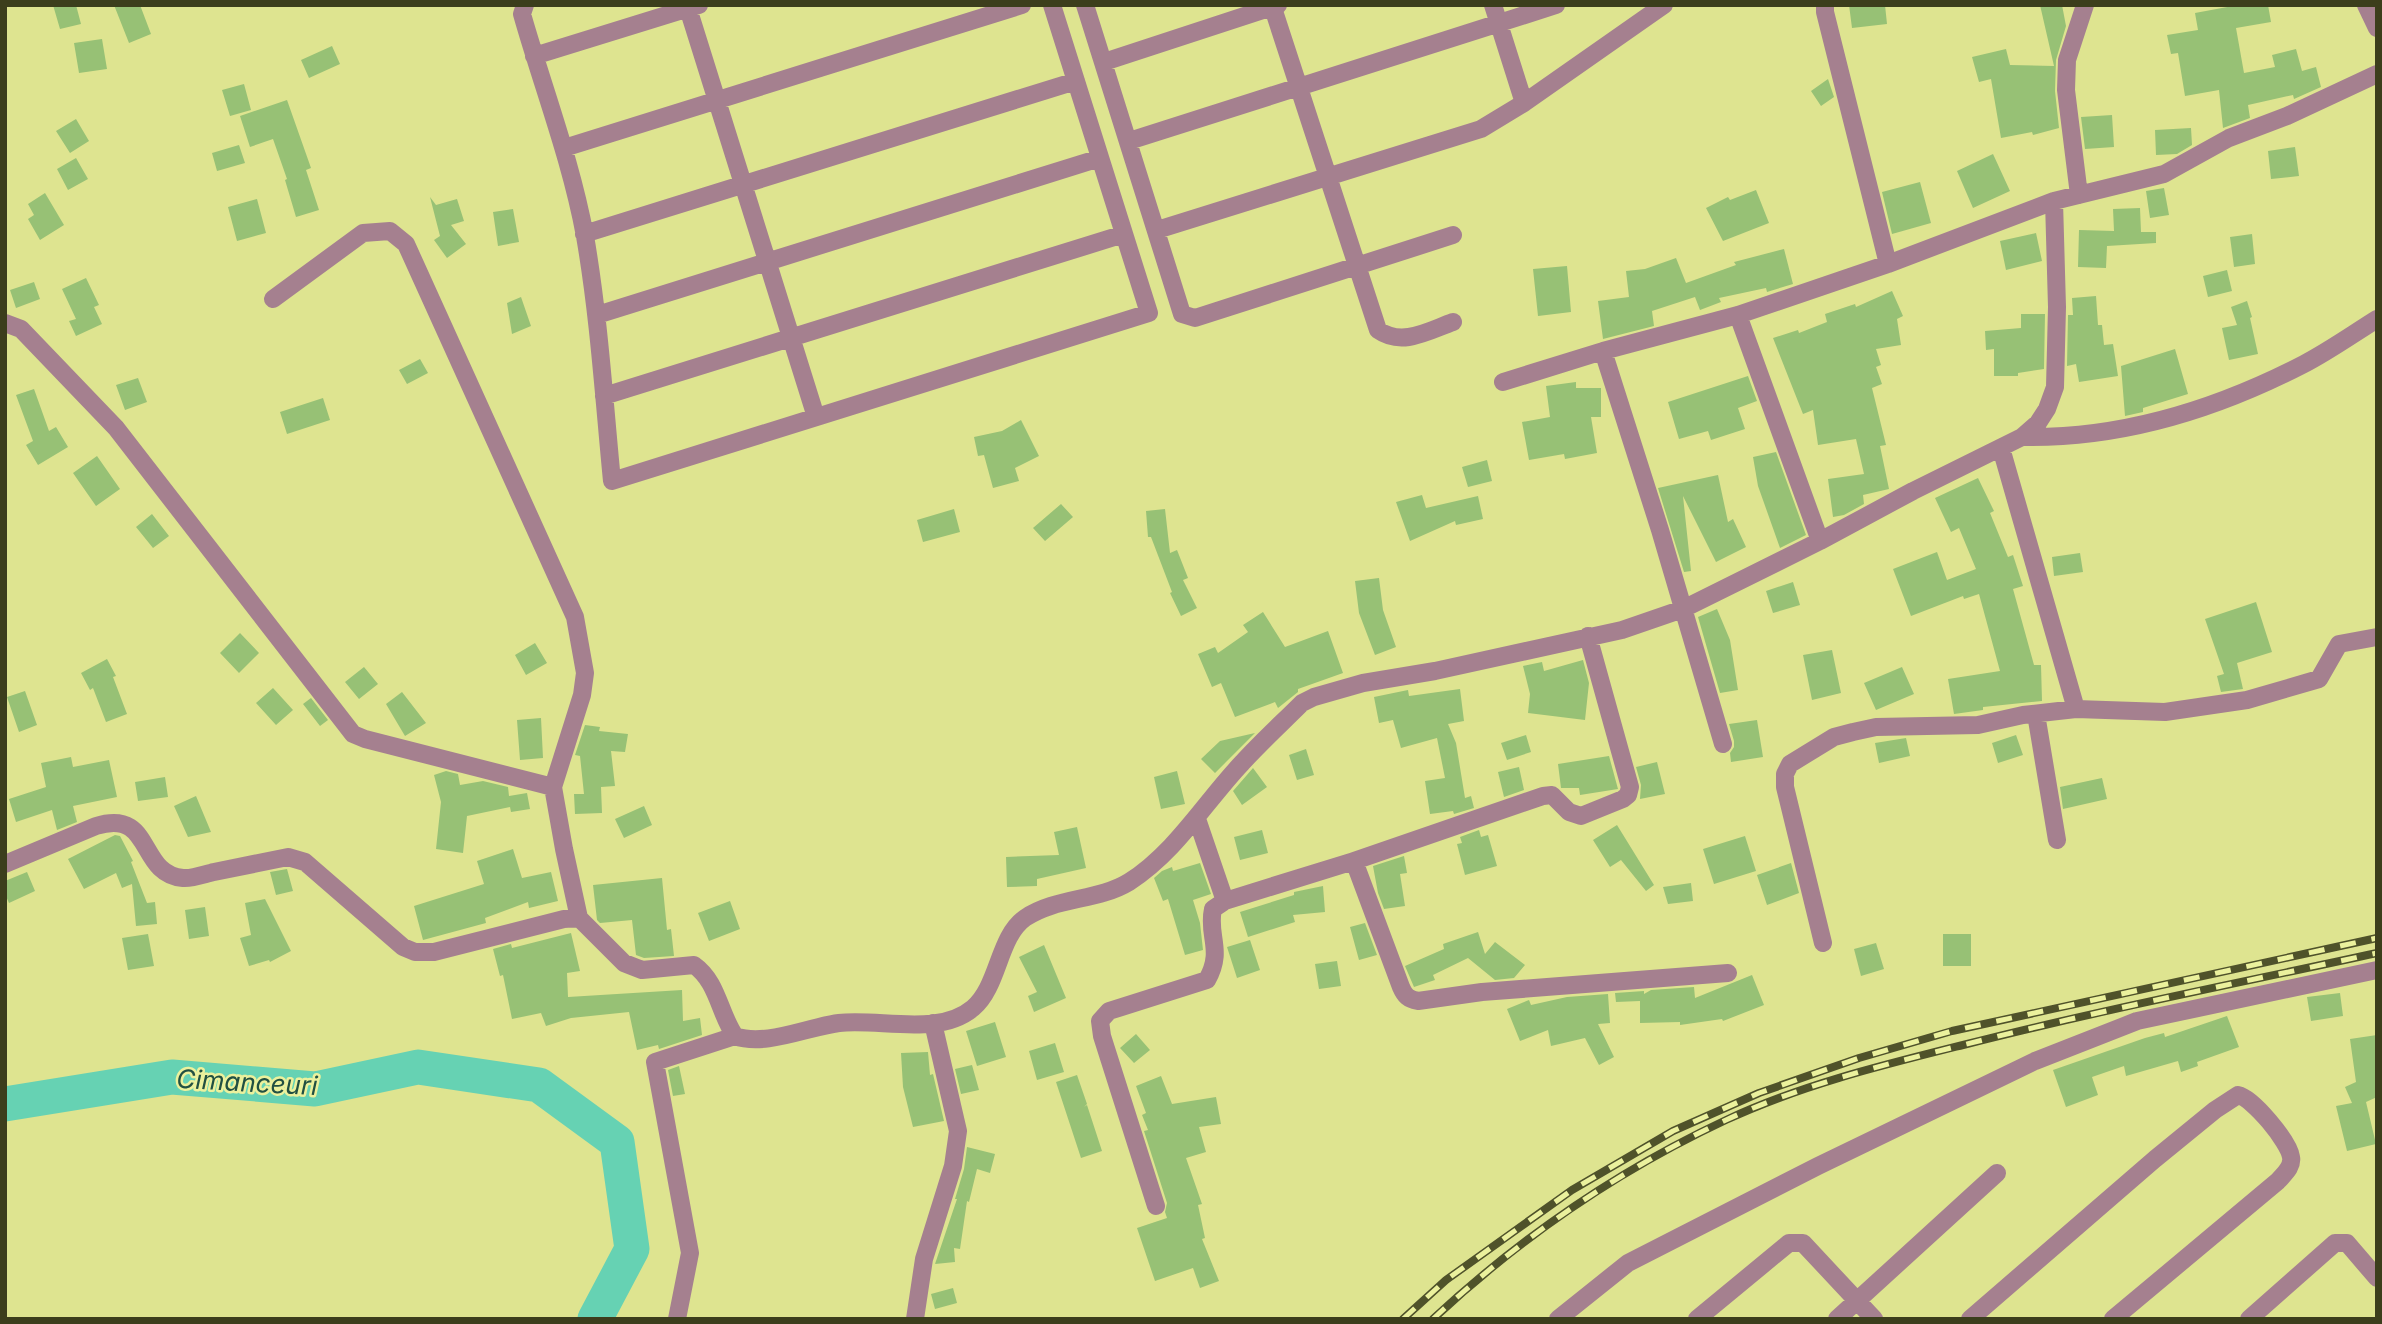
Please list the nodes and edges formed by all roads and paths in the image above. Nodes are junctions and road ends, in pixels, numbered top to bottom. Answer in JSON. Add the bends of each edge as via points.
{"nodes":[{"id":1,"x":525,"y":5,"type":"edge"},
{"id":2,"x":1022,"y":5,"type":"edge"},
{"id":3,"x":1052,"y":5,"type":"edge"},
{"id":4,"x":1085,"y":5,"type":"edge"},
{"id":5,"x":1493,"y":5,"type":"edge"},
{"id":6,"x":1556,"y":5,"type":"edge"},
{"id":7,"x":1664,"y":5,"type":"edge"},
{"id":8,"x":1825,"y":5,"type":"edge"},
{"id":9,"x":2085,"y":5,"type":"edge"},
{"id":10,"x":2366,"y":5,"type":"edge"},
{"id":11,"x":691,"y":6,"type":"edge"},
{"id":12,"x":1274,"y":6,"type":"edge"},
{"id":13,"x":1499,"y":24,"type":"junction"},
{"id":14,"x":2377,"y":28,"type":"edge"},
{"id":15,"x":534,"y":56,"type":"junction"},
{"id":16,"x":1104,"y":62,"type":"junction"},
{"id":17,"x":2377,"y":74,"type":"edge"},
{"id":18,"x":1076,"y":80,"type":"junction"},
{"id":19,"x":1298,"y":87,"type":"junction"},
{"id":20,"x":717,"y":100,"type":"junction"},
{"id":21,"x":1524,"y":103,"type":"junction"},
{"id":22,"x":1129,"y":141,"type":"junction"},
{"id":23,"x":564,"y":148,"type":"junction"},
{"id":24,"x":1100,"y":158,"type":"junction"},
{"id":25,"x":1328,"y":177,"type":"junction"},
{"id":26,"x":743,"y":184,"type":"junction"},
{"id":27,"x":2079,"y":195,"type":"junction"},
{"id":28,"x":2054,"y":201,"type":"junction"},
{"id":29,"x":1157,"y":230,"type":"junction"},
{"id":30,"x":584,"y":234,"type":"junction"},
{"id":31,"x":1124,"y":234,"type":"junction"},
{"id":32,"x":1453,"y":235,"type":"dead end"},
{"id":33,"x":767,"y":262,"type":"junction"},
{"id":34,"x":1888,"y":264,"type":"junction"},
{"id":35,"x":1357,"y":266,"type":"junction"},
{"id":36,"x":273,"y":299,"type":"dead end"},
{"id":37,"x":597,"y":315,"type":"junction"},
{"id":38,"x":1738,"y":315,"type":"junction"},
{"id":39,"x":2377,"y":319,"type":"edge"},
{"id":40,"x":1453,"y":322,"type":"dead end"},
{"id":41,"x":5,"y":323,"type":"edge"},
{"id":42,"x":791,"y":338,"type":"junction"},
{"id":43,"x":1603,"y":351,"type":"junction"},
{"id":44,"x":1503,"y":382,"type":"dead end"},
{"id":45,"x":604,"y":396,"type":"junction"},
{"id":46,"x":816,"y":417,"type":"junction"},
{"id":47,"x":2022,"y":437,"type":"junction"},
{"id":48,"x":2001,"y":448,"type":"junction"},
{"id":49,"x":1821,"y":541,"type":"junction"},
{"id":50,"x":1684,"y":609,"type":"junction"},
{"id":51,"x":1588,"y":636,"type":"junction"},
{"id":52,"x":2377,"y":637,"type":"edge"},
{"id":53,"x":2076,"y":709,"type":"junction"},
{"id":54,"x":2036,"y":714,"type":"junction"},
{"id":55,"x":1723,"y":744,"type":"dead end"},
{"id":56,"x":553,"y":787,"type":"junction"},
{"id":57,"x":1197,"y":819,"type":"junction"},
{"id":58,"x":2057,"y":840,"type":"dead end"},
{"id":59,"x":1354,"y":861,"type":"junction"},
{"id":60,"x":5,"y":864,"type":"edge"},
{"id":61,"x":1225,"y":901,"type":"junction"},
{"id":62,"x":579,"y":918,"type":"junction"},
{"id":63,"x":1823,"y":943,"type":"dead end"},
{"id":64,"x":2377,"y":970,"type":"edge"},
{"id":65,"x":1728,"y":973,"type":"dead end"},
{"id":66,"x":933,"y":1023,"type":"junction"},
{"id":67,"x":735,"y":1036,"type":"junction"},
{"id":68,"x":1997,"y":1173,"type":"dead end"},
{"id":69,"x":1156,"y":1206,"type":"dead end"},
{"id":70,"x":2377,"y":1278,"type":"edge"},
{"id":71,"x":1858,"y":1300,"type":"junction"},
{"id":72,"x":677,"y":1319,"type":"edge"},
{"id":73,"x":915,"y":1319,"type":"edge"},
{"id":74,"x":1558,"y":1319,"type":"edge"},
{"id":75,"x":1697,"y":1319,"type":"edge"},
{"id":76,"x":1837,"y":1319,"type":"edge"},
{"id":77,"x":1874,"y":1319,"type":"edge"},
{"id":78,"x":1970,"y":1319,"type":"edge"},
{"id":79,"x":2113,"y":1319,"type":"edge"},
{"id":80,"x":2249,"y":1319,"type":"edge"}],
"edges":[{"from":1,"to":15,"type":"street","via":[[522,14]]},
{"from":2,"to":20,"type":"street"},
{"from":3,"to":18,"type":"street"},
{"from":4,"to":16,"type":"street"},
{"from":5,"to":13,"type":"street"},
{"from":6,"to":13,"type":"street"},
{"from":7,"to":21,"type":"street"},
{"from":8,"to":34,"type":"street"},
{"from":9,"to":27,"type":"street","via":[[2067,60],[2066,90]]},
{"from":10,"to":14,"type":"street"},
{"from":11,"to":15,"type":"street"},
{"from":11,"to":20,"type":"street"},
{"from":12,"to":16,"type":"street"},
{"from":12,"to":19,"type":"street"},
{"from":13,"to":19,"type":"street"},
{"from":13,"to":21,"type":"street"},
{"from":15,"to":23,"type":"street"},
{"from":16,"to":22,"type":"street"},
{"from":17,"to":27,"type":"street","via":[[2229,138],[2164,174]]},
{"from":18,"to":24,"type":"street"},
{"from":18,"to":26,"type":"street"},
{"from":19,"to":22,"type":"street"},
{"from":19,"to":25,"type":"street"},
{"from":20,"to":23,"type":"street"},
{"from":20,"to":26,"type":"street"},
{"from":21,"to":25,"type":"street","via":[[1481,129]]},
{"from":22,"to":29,"type":"street"},
{"from":23,"to":30,"type":"street"},
{"from":24,"to":31,"type":"street"},
{"from":24,"to":33,"type":"street"},
{"from":25,"to":29,"type":"street"},
{"from":25,"to":35,"type":"street"},
{"from":26,"to":30,"type":"street"},
{"from":26,"to":33,"type":"street"},
{"from":27,"to":28,"type":"street"},
{"from":28,"to":34,"type":"street"},
{"from":28,"to":47,"type":"street","via":[[2055,387],[2038,423]]},
{"from":29,"to":35,"type":"street","via":[[1182,314],[1187,317]]},
{"from":30,"to":37,"type":"street"},
{"from":31,"to":42,"type":"street"},
{"from":31,"to":46,"type":"street","via":[[1149,313]]},
{"from":32,"to":35,"type":"street"},
{"from":33,"to":37,"type":"street"},
{"from":33,"to":42,"type":"street"},
{"from":34,"to":38,"type":"street"},
{"from":35,"to":40,"type":"street","via":[[1378,330],[1387,337],[1402,340]]},
{"from":36,"to":56,"type":"street","via":[[363,233],[390,231],[406,244],[575,617],[584,673],[582,695]]},
{"from":37,"to":45,"type":"street"},
{"from":38,"to":43,"type":"street"},
{"from":38,"to":49,"type":"street"},
{"from":39,"to":47,"type":"street","via":[[2305,364],[2208,406],[2168,419],[2091,433]]},
{"from":41,"to":56,"type":"street","via":[[21,329],[116,428],[354,734]]},
{"from":42,"to":45,"type":"street"},
{"from":42,"to":46,"type":"street"},
{"from":43,"to":44,"type":"street"},
{"from":43,"to":50,"type":"street"},
{"from":45,"to":46,"type":"street","via":[[612,481]]},
{"from":47,"to":48,"type":"street"},
{"from":48,"to":49,"type":"street"},
{"from":48,"to":53,"type":"street"},
{"from":49,"to":50,"type":"street"},
{"from":50,"to":51,"type":"street"},
{"from":50,"to":55,"type":"street"},
{"from":51,"to":57,"type":"street","via":[[1314,697],[1241,763]]},
{"from":51,"to":59,"type":"street","via":[[1630,787],[1628,795],[1581,816],[1569,812],[1552,795],[1543,796]]},
{"from":52,"to":53,"type":"street","via":[[2339,644],[2324,673],[2311,682],[2247,700],[2165,712]]},
{"from":53,"to":54,"type":"street"},
{"from":54,"to":58,"type":"street"},
{"from":54,"to":63,"type":"street","via":[[1978,725],[1877,727],[1834,737],[1790,764],[1784,774],[1785,787]]},
{"from":56,"to":62,"type":"street"},
{"from":57,"to":61,"type":"street"},
{"from":57,"to":66,"type":"street","via":[[1127,883],[1026,917],[1016,926],[983,999],[956,1018]]},
{"from":59,"to":61,"type":"street"},
{"from":59,"to":65,"type":"street","via":[[1401,987],[1410,999]]},
{"from":60,"to":62,"type":"street","via":[[96,826],[124,822],[166,874],[184,878],[288,857],[305,862],[403,947],[415,952],[434,952]]},
{"from":61,"to":69,"type":"street","via":[[1213,909],[1211,917],[1217,949],[1207,980],[1109,1011],[1100,1021]]},
{"from":62,"to":67,"type":"street","via":[[634,968],[694,965],[702,970]]},
{"from":64,"to":74,"type":"street","via":[[2137,1021],[2035,1061],[1628,1263]]},
{"from":66,"to":67,"type":"street","via":[[838,1023],[754,1041]]},
{"from":66,"to":73,"type":"street","via":[[958,1131],[953,1166],[924,1259]]},
{"from":67,"to":72,"type":"street","via":[[655,1062],[690,1253]]},
{"from":68,"to":71,"type":"street"},
{"from":70,"to":80,"type":"street","via":[[2347,1242],[2335,1243]]},
{"from":71,"to":75,"type":"street","via":[[1803,1243],[1796,1242],[1789,1243]]},
{"from":71,"to":76,"type":"street"},
{"from":71,"to":77,"type":"street"},
{"from":78,"to":79,"type":"street","via":[[2215,1110],[2238,1095],[2246,1097],[2273,1126],[2291,1156],[2291,1166]]}]}
